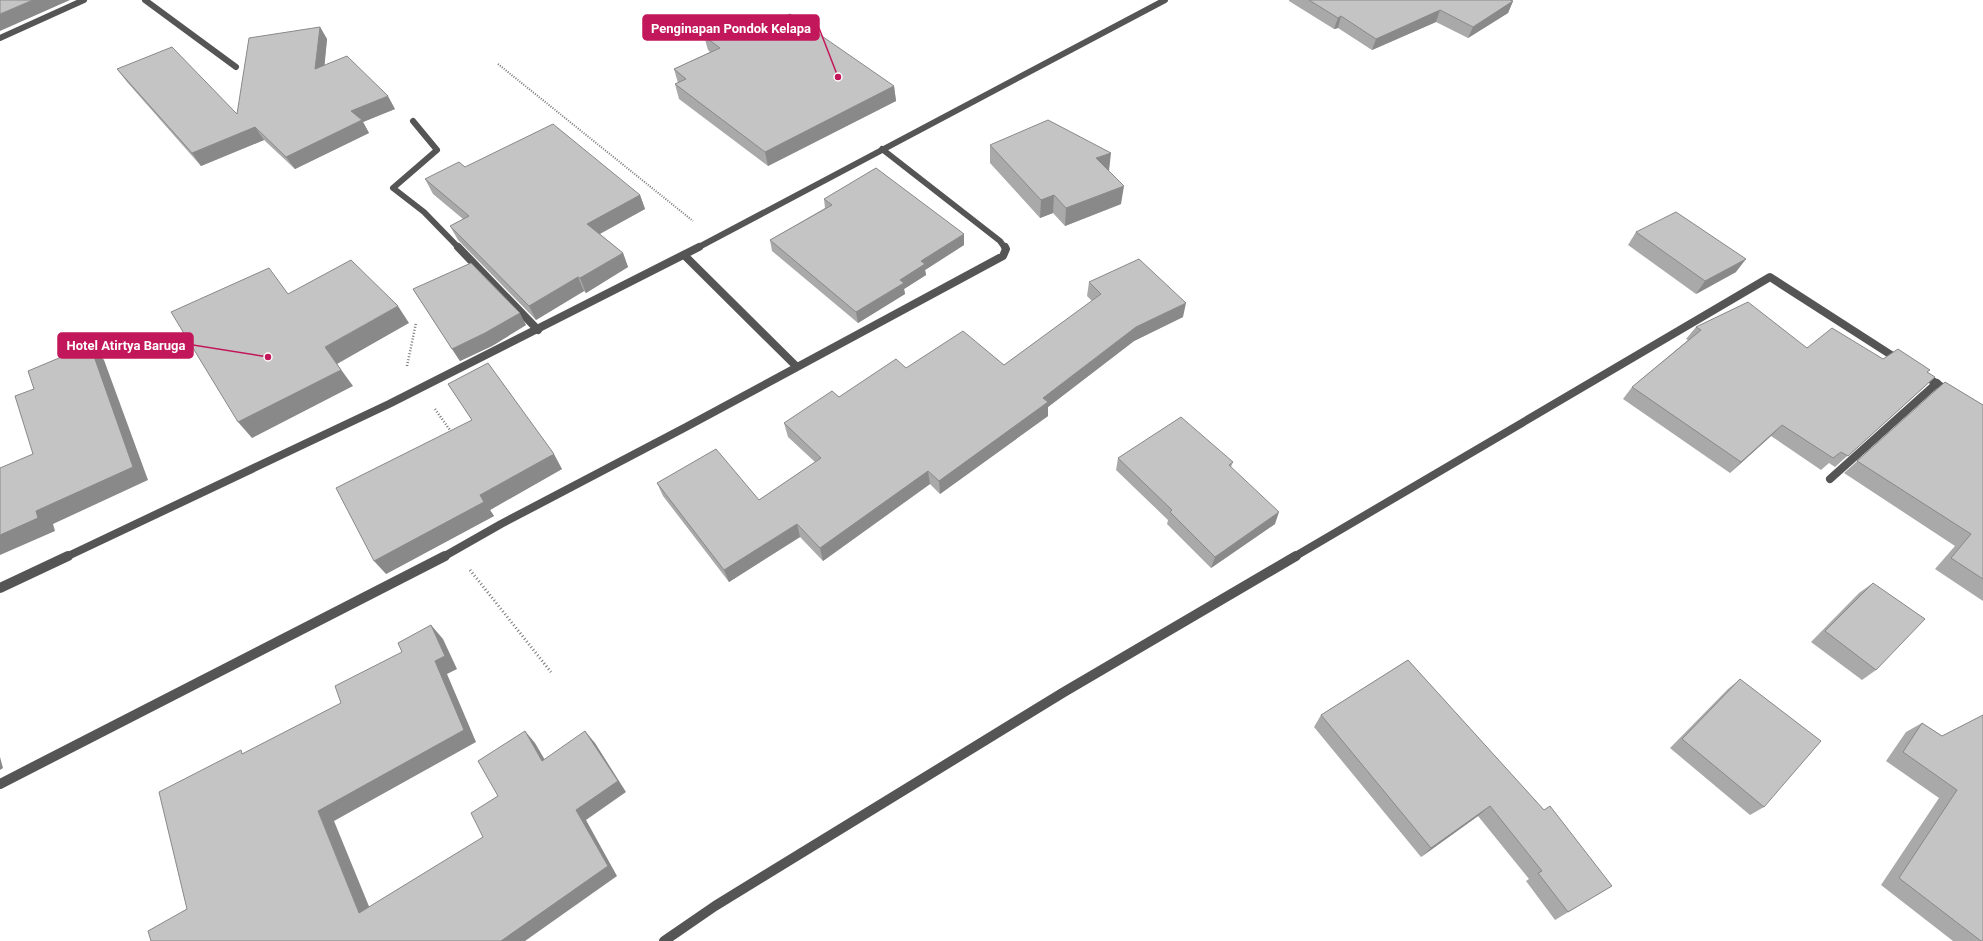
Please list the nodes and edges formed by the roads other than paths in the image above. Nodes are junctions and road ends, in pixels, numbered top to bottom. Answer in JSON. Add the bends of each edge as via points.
{"nodes":[{"id":1,"x":84,"y":0,"type":"edge"},
{"id":2,"x":146,"y":0,"type":"edge"},
{"id":3,"x":1165,"y":0,"type":"edge"},
{"id":4,"x":0,"y":38,"type":"edge"},
{"id":5,"x":236,"y":67,"type":"dead end"},
{"id":6,"x":413,"y":121,"type":"dead end"},
{"id":7,"x":882,"y":149,"type":"junction"},
{"id":8,"x":684,"y":255,"type":"junction"},
{"id":9,"x":538,"y":330,"type":"junction"},
{"id":10,"x":1904,"y":363,"type":"edge"},
{"id":11,"x":796,"y":366,"type":"junction"},
{"id":12,"x":1917,"y":371,"type":"edge"},
{"id":13,"x":1936,"y":383,"type":"junction"},
{"id":14,"x":1956,"y":396,"type":"edge"},
{"id":15,"x":1830,"y":478,"type":"dead end"},
{"id":16,"x":0,"y":588,"type":"edge"},
{"id":17,"x":0,"y":784,"type":"edge"},
{"id":18,"x":664,"y":941,"type":"edge"}],
"edges":[{"from":1,"to":4,"type":"street"},
{"from":2,"to":5,"type":"street"},
{"from":3,"to":7,"type":"street"},
{"from":6,"to":9,"type":"street","via":[[437,150],[393,188],[424,212]]},
{"from":7,"to":8,"type":"street"},
{"from":7,"to":11,"type":"street","via":[[1000,241],[1006,249],[1003,256]]},
{"from":8,"to":9,"type":"street"},
{"from":8,"to":11,"type":"street"},
{"from":9,"to":16,"type":"street","via":[[419,390]]},
{"from":10,"to":18,"type":"street","via":[[1770,277],[1071,688],[715,906]]},
{"from":11,"to":17,"type":"street","via":[[455,551]]},
{"from":12,"to":13,"type":"street"},
{"from":13,"to":14,"type":"street"},
{"from":13,"to":15,"type":"street"}]}
